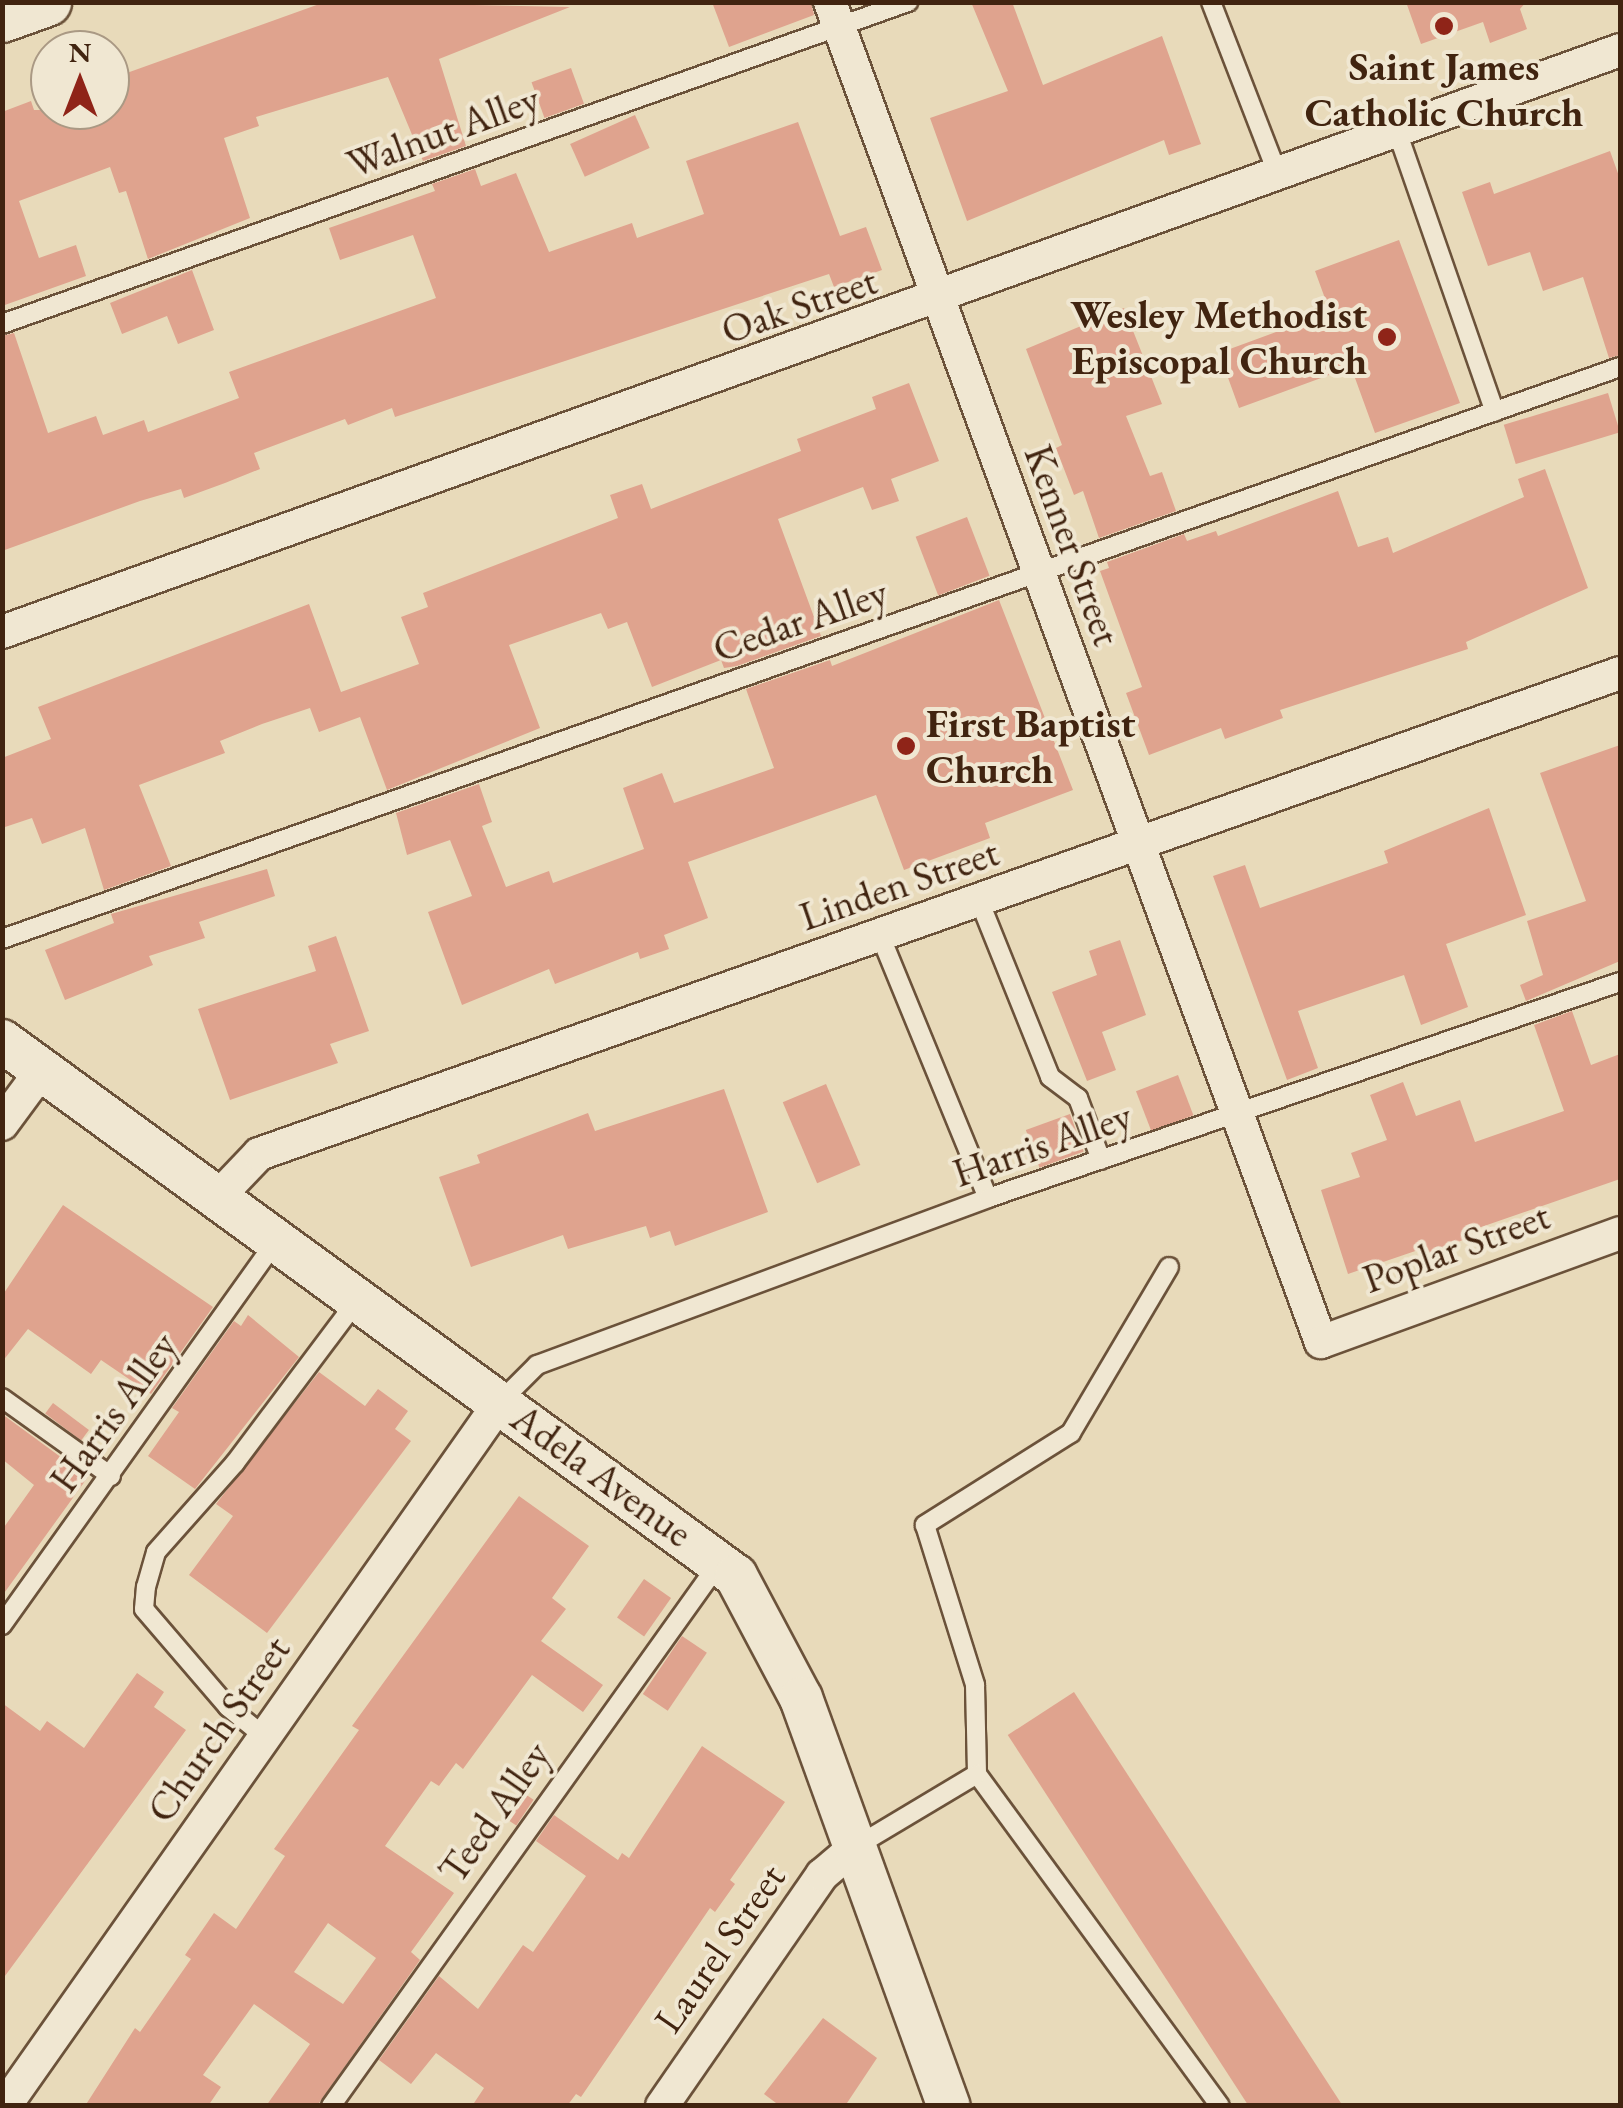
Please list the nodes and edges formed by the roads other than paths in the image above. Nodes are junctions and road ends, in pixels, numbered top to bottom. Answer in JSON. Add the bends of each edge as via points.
{"nodes":[{"id":1,"x":47,"y":2,"type":"edge"},
{"id":2,"x":908,"y":2,"type":"edge"},
{"id":3,"x":1211,"y":2,"type":"edge"},
{"id":4,"x":834,"y":15,"type":"edge"},
{"id":5,"x":2,"y":18,"type":"edge"},
{"id":6,"x":1620,"y":50,"type":"edge"},
{"id":7,"x":1398,"y":134,"type":"junction"},
{"id":8,"x":1279,"y":177,"type":"junction"},
{"id":9,"x":938,"y":301,"type":"junction"},
{"id":10,"x":2,"y":324,"type":"edge"},
{"id":11,"x":1620,"y":367,"type":"edge"},
{"id":12,"x":1495,"y":412,"type":"junction"},
{"id":13,"x":1038,"y":573,"type":"junction"},
{"id":14,"x":2,"y":632,"type":"edge"},
{"id":15,"x":1620,"y":673,"type":"edge"},
{"id":16,"x":1138,"y":848,"type":"junction"},
{"id":17,"x":979,"y":900,"type":"junction"},
{"id":18,"x":880,"y":935,"type":"junction"},
{"id":19,"x":2,"y":939,"type":"edge"},
{"id":20,"x":1620,"y":982,"type":"edge"},
{"id":21,"x":2,"y":1041,"type":"edge"},
{"id":22,"x":42,"y":1070,"type":"junction"},
{"id":23,"x":1236,"y":1116,"type":"junction"},
{"id":24,"x":2,"y":1124,"type":"edge"},
{"id":25,"x":1101,"y":1160,"type":"junction"},
{"id":26,"x":219,"y":1196,"type":"junction"},
{"id":27,"x":988,"y":1198,"type":"junction"},
{"id":28,"x":1620,"y":1233,"type":"edge"},
{"id":29,"x":278,"y":1238,"type":"junction"},
{"id":30,"x":1169,"y":1267,"type":"dead end"},
{"id":31,"x":360,"y":1298,"type":"junction"},
{"id":32,"x":1320,"y":1342,"type":"joint"},
{"id":33,"x":2,"y":1398,"type":"edge"},
{"id":34,"x":502,"y":1401,"type":"junction"},
{"id":35,"x":111,"y":1476,"type":"junction"},
{"id":36,"x":720,"y":1562,"type":"junction"},
{"id":37,"x":2,"y":1625,"type":"edge"},
{"id":38,"x":265,"y":1737,"type":"junction"},
{"id":39,"x":977,"y":1774,"type":"junction"},
{"id":40,"x":854,"y":1847,"type":"junction"},
{"id":41,"x":5,"y":2106,"type":"edge"},
{"id":42,"x":330,"y":2106,"type":"edge"},
{"id":43,"x":662,"y":2106,"type":"edge"},
{"id":44,"x":949,"y":2106,"type":"edge"},
{"id":45,"x":1220,"y":2106,"type":"edge"}],
"edges":[{"from":1,"to":5,"type":"main road"},
{"from":2,"to":4,"type":"lane","name":"Walnut Alley"},
{"from":3,"to":8,"type":"lane"},
{"from":4,"to":9,"type":"street","name":"Kenner Street"},
{"from":4,"to":10,"type":"lane","name":"Walnut Alley"},
{"from":6,"to":7,"type":"street","name":"Oak Street"},
{"from":7,"to":8,"type":"street","name":"Oak Street"},
{"from":7,"to":12,"type":"lane"},
{"from":8,"to":9,"type":"street","name":"Oak Street"},
{"from":9,"to":13,"type":"street","name":"Kenner Street"},
{"from":9,"to":14,"type":"street","name":"Oak Street"},
{"from":11,"to":12,"type":"lane","name":"Cedar Alley"},
{"from":12,"to":13,"type":"lane","name":"Cedar Alley"},
{"from":13,"to":16,"type":"street","name":"Kenner Street"},
{"from":13,"to":19,"type":"lane","name":"Cedar Alley"},
{"from":15,"to":16,"type":"street","name":"Linden Street"},
{"from":16,"to":17,"type":"street","name":"Linden Street"},
{"from":16,"to":23,"type":"street","name":"Kenner Street"},
{"from":17,"to":18,"type":"street","name":"Linden Street"},
{"from":17,"to":25,"type":"lane","via":[[1050,1077],[1078,1098]]},
{"from":18,"to":26,"type":"street","name":"Linden Street","via":[[260,1154]]},
{"from":18,"to":27,"type":"lane"},
{"from":20,"to":23,"type":"lane","name":"Harris Alley"},
{"from":21,"to":22,"type":"street","name":"Adela Avenue"},
{"from":22,"to":24,"type":"street"},
{"from":22,"to":26,"type":"street","name":"Adela Avenue"},
{"from":23,"to":25,"type":"lane","name":"Harris Alley"},
{"from":23,"to":32,"type":"street","name":"Kenner Street"},
{"from":25,"to":27,"type":"lane","name":"Harris Alley"},
{"from":26,"to":29,"type":"street","name":"Adela Avenue"},
{"from":27,"to":34,"type":"lane","name":"Harris Alley","via":[[537,1365]]},
{"from":28,"to":32,"type":"street","name":"Poplar Street"},
{"from":29,"to":31,"type":"street","name":"Adela Avenue"},
{"from":29,"to":35,"type":"lane","name":"Harris Alley"},
{"from":30,"to":39,"type":"lane","via":[[1071,1433],[926,1525],[975,1685]]},
{"from":31,"to":34,"type":"street","name":"Adela Avenue"},
{"from":31,"to":38,"type":"lane","via":[[235,1463],[156,1552],[146,1587],[144,1609],[228,1707]]},
{"from":33,"to":35,"type":"lane"},
{"from":34,"to":36,"type":"street","name":"Adela Avenue"},
{"from":34,"to":38,"type":"street","name":"Church Street"},
{"from":35,"to":37,"type":"lane","name":"Harris Alley"},
{"from":36,"to":40,"type":"street","name":"Adela Avenue","via":[[758,1608],[801,1698]]},
{"from":36,"to":42,"type":"lane","name":"Teed Alley"},
{"from":38,"to":41,"type":"street","name":"Church Street"},
{"from":39,"to":40,"type":"lane"},
{"from":39,"to":45,"type":"lane"},
{"from":40,"to":43,"type":"street","name":"Laurel Street","via":[[822,1876]]},
{"from":40,"to":44,"type":"street","name":"Adela Avenue"}]}
